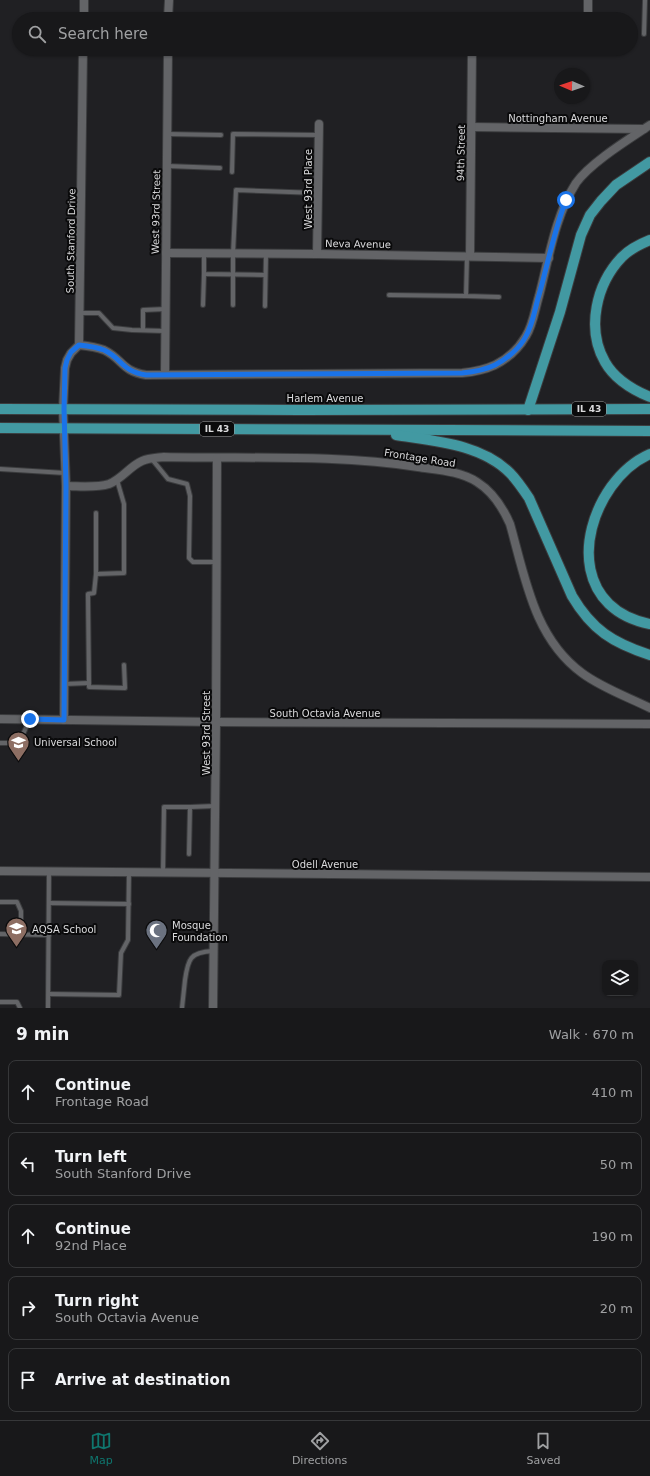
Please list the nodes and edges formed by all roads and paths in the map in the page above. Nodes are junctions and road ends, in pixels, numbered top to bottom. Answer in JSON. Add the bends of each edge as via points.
{"nodes":[{"id":1,"x":84,"y":0,"type":"edge"},
{"id":2,"x":169,"y":0,"type":"edge"},
{"id":3,"x":588,"y":0,"type":"edge"},
{"id":4,"x":645,"y":0,"type":"edge"},
{"id":5,"x":84,"y":12,"type":"edge"},
{"id":6,"x":168,"y":12,"type":"edge"},
{"id":7,"x":588,"y":12,"type":"edge"},
{"id":8,"x":644,"y":34,"type":"dead end"},
{"id":9,"x":83,"y":56,"type":"edge"},
{"id":10,"x":168,"y":56,"type":"edge"},
{"id":11,"x":472,"y":56,"type":"edge"},
{"id":12,"x":319,"y":124,"type":"dead end"},
{"id":13,"x":472,"y":127,"type":"junction"},
{"id":14,"x":647,"y":127,"type":"edge"},
{"id":15,"x":167,"y":134,"type":"junction"},
{"id":16,"x":318,"y":134,"type":"junction"},
{"id":17,"x":220,"y":136,"type":"dead end"},
{"id":18,"x":650,"y":162,"type":"edge"},
{"id":19,"x":167,"y":166,"type":"junction"},
{"id":20,"x":220,"y":168,"type":"dead end"},
{"id":21,"x":232,"y":172,"type":"dead end"},
{"id":22,"x":318,"y":193,"type":"junction"},
{"id":23,"x":650,"y":240,"type":"edge"},
{"id":24,"x":166,"y":254,"type":"junction"},
{"id":25,"x":204,"y":254,"type":"junction"},
{"id":26,"x":233,"y":254,"type":"junction"},
{"id":27,"x":266,"y":254,"type":"junction"},
{"id":28,"x":317,"y":254,"type":"junction"},
{"id":29,"x":468,"y":256,"type":"junction"},
{"id":30,"x":549,"y":258,"type":"junction"},
{"id":31,"x":204,"y":274,"type":"junction"},
{"id":32,"x":232,"y":274,"type":"junction"},
{"id":33,"x":265,"y":275,"type":"junction"},
{"id":34,"x":389,"y":295,"type":"dead end"},
{"id":35,"x":466,"y":296,"type":"junction"},
{"id":36,"x":499,"y":297,"type":"dead end"},
{"id":37,"x":203,"y":305,"type":"dead end"},
{"id":38,"x":233,"y":305,"type":"dead end"},
{"id":39,"x":265,"y":306,"type":"dead end"},
{"id":40,"x":166,"y":309,"type":"junction"},
{"id":41,"x":80,"y":313,"type":"junction"},
{"id":42,"x":143,"y":330,"type":"junction"},
{"id":43,"x":166,"y":331,"type":"junction"},
{"id":44,"x":79,"y":345,"type":"junction"},
{"id":45,"x":165,"y":374,"type":"junction"},
{"id":46,"x":650,"y":397,"type":"edge"},
{"id":47,"x":0,"y":409,"type":"edge"},
{"id":48,"x":64,"y":409,"type":"junction"},
{"id":49,"x":650,"y":409,"type":"edge"},
{"id":50,"x":528,"y":410,"type":"junction"},
{"id":51,"x":0,"y":428,"type":"edge"},
{"id":52,"x":64,"y":428,"type":"junction"},
{"id":53,"x":369,"y":430,"type":"junction"},
{"id":54,"x":650,"y":431,"type":"edge"},
{"id":55,"x":650,"y":454,"type":"edge"},
{"id":56,"x":151,"y":458,"type":"junction"},
{"id":57,"x":217,"y":458,"type":"junction"},
{"id":58,"x":0,"y":469,"type":"edge"},
{"id":59,"x":66,"y":473,"type":"junction"},
{"id":60,"x":117,"y":480,"type":"junction"},
{"id":61,"x":66,"y":486,"type":"junction"},
{"id":62,"x":96,"y":513,"type":"dead end"},
{"id":63,"x":217,"y":562,"type":"junction"},
{"id":64,"x":96,"y":574,"type":"junction"},
{"id":65,"x":650,"y":624,"type":"edge"},
{"id":66,"x":650,"y":655,"type":"edge"},
{"id":67,"x":124,"y":665,"type":"dead end"},
{"id":68,"x":89,"y":683,"type":"junction"},
{"id":69,"x":64,"y":684,"type":"junction"},
{"id":70,"x":650,"y":708,"type":"edge"},
{"id":71,"x":0,"y":719,"type":"edge"},
{"id":72,"x":30,"y":719,"type":"junction"},
{"id":73,"x":64,"y":720,"type":"junction"},
{"id":74,"x":216,"y":722,"type":"junction"},
{"id":75,"x":650,"y":724,"type":"edge"},
{"id":76,"x":0,"y":743,"type":"edge"},
{"id":77,"x":215,"y":806,"type":"junction"},
{"id":78,"x":190,"y":807,"type":"junction"},
{"id":79,"x":189,"y":854,"type":"dead end"},
{"id":80,"x":0,"y":870,"type":"edge"},
{"id":81,"x":49,"y":871,"type":"junction"},
{"id":82,"x":129,"y":872,"type":"junction"},
{"id":83,"x":163,"y":873,"type":"junction"},
{"id":84,"x":215,"y":873,"type":"junction"},
{"id":85,"x":650,"y":877,"type":"edge"},
{"id":86,"x":0,"y":902,"type":"edge"},
{"id":87,"x":49,"y":904,"type":"junction"},
{"id":88,"x":128,"y":904,"type":"junction"},
{"id":89,"x":0,"y":934,"type":"edge"},
{"id":90,"x":21,"y":934,"type":"junction"},
{"id":91,"x":49,"y":935,"type":"junction"},
{"id":92,"x":213,"y":951,"type":"junction"},
{"id":93,"x":48,"y":994,"type":"junction"},
{"id":94,"x":0,"y":1002,"type":"edge"},
{"id":95,"x":20,"y":1008,"type":"edge"},
{"id":96,"x":48,"y":1008,"type":"edge"},
{"id":97,"x":182,"y":1008,"type":"edge"},
{"id":98,"x":213,"y":1008,"type":"edge"}],
"edges":[{"from":1,"to":5,"type":"street"},
{"from":2,"to":6,"type":"street"},
{"from":3,"to":7,"type":"street"},
{"from":4,"to":8,"type":"lane"},
{"from":9,"to":41,"type":"street","name":"South Stanford Drive"},
{"from":10,"to":15,"type":"street","name":"West 93rd Street"},
{"from":11,"to":13,"type":"street","name":"94th Street"},
{"from":12,"to":16,"type":"street","name":"West 93rd Place"},
{"from":13,"to":14,"type":"street","name":"Nottingham Avenue"},
{"from":13,"to":29,"type":"street","name":"94th Street"},
{"from":14,"to":30,"type":"street","via":[[590,167],[577,182],[566,200]]},
{"from":15,"to":17,"type":"lane"},
{"from":15,"to":19,"type":"street","name":"West 93rd Street"},
{"from":16,"to":21,"type":"lane","via":[[233,134]]},
{"from":16,"to":22,"type":"street","name":"West 93rd Place"},
{"from":18,"to":50,"type":"main road","via":[[616,185],[590,215],[581,235],[560,312]]},
{"from":19,"to":20,"type":"lane"},
{"from":19,"to":24,"type":"street","name":"West 93rd Street"},
{"from":22,"to":26,"type":"lane","via":[[236,190]]},
{"from":22,"to":28,"type":"street","name":"West 93rd Place"},
{"from":23,"to":46,"type":"main road","via":[[636,246],[612,268],[598,301],[595,324],[599,350],[612,372]]},
{"from":24,"to":25,"type":"street","name":"Neva Avenue"},
{"from":24,"to":40,"type":"street","name":"West 93rd Street"},
{"from":25,"to":26,"type":"street","name":"Neva Avenue"},
{"from":25,"to":31,"type":"lane"},
{"from":26,"to":27,"type":"street","name":"Neva Avenue"},
{"from":26,"to":32,"type":"lane"},
{"from":27,"to":28,"type":"street","name":"Neva Avenue"},
{"from":27,"to":33,"type":"lane"},
{"from":28,"to":29,"type":"street","name":"Neva Avenue"},
{"from":29,"to":30,"type":"street","name":"Neva Avenue"},
{"from":29,"to":35,"type":"lane"},
{"from":30,"to":45,"type":"street","via":[[526,336],[507,357],[480,371]]},
{"from":31,"to":32,"type":"lane"},
{"from":31,"to":37,"type":"lane"},
{"from":32,"to":33,"type":"lane"},
{"from":32,"to":38,"type":"lane"},
{"from":33,"to":39,"type":"lane"},
{"from":34,"to":35,"type":"lane"},
{"from":35,"to":36,"type":"lane"},
{"from":40,"to":42,"type":"lane","via":[[143,310]]},
{"from":40,"to":43,"type":"street","name":"West 93rd Street"},
{"from":41,"to":42,"type":"lane","via":[[99,313],[113,328]]},
{"from":41,"to":44,"type":"street","name":"South Stanford Drive"},
{"from":42,"to":43,"type":"lane"},
{"from":43,"to":45,"type":"street","name":"West 93rd Street"},
{"from":44,"to":45,"type":"street","via":[[103,350],[136,373]]},
{"from":44,"to":48,"type":"street","via":[[71,352],[65,368]]},
{"from":47,"to":48,"type":"main road","name":"Harlem Avenue","number":"IL 43"},
{"from":48,"to":50,"type":"main road","name":"Harlem Avenue","number":"IL 43"},
{"from":48,"to":52,"type":"street"},
{"from":49,"to":50,"type":"main road","name":"Harlem Avenue","number":"IL 43"},
{"from":51,"to":52,"type":"main road","number":"IL 43"},
{"from":52,"to":53,"type":"main road","number":"IL 43"},
{"from":52,"to":59,"type":"street"},
{"from":53,"to":54,"type":"main road","number":"IL 43"},
{"from":53,"to":66,"type":"main road","via":[[457,445],[476,452],[509,472],[528,498],[579,608],[599,630],[614,641]]},
{"from":55,"to":65,"type":"main road","via":[[629,467],[604,498],[594,517],[588,550],[592,573],[600,594],[626,616]]},
{"from":56,"to":57,"type":"street","name":"Frontage Road"},
{"from":56,"to":60,"type":"street","name":"Frontage Road","via":[[141,462]]},
{"from":56,"to":63,"type":"lane","via":[[168,479],[187,484],[190,496],[189,558],[193,562]]},
{"from":57,"to":63,"type":"street","name":"West 93rd Street"},
{"from":57,"to":70,"type":"street","name":"Frontage Road","via":[[356,460],[439,470],[462,475],[477,482],[497,500],[505,512],[533,604],[557,650],[583,674]]},
{"from":58,"to":59,"type":"lane"},
{"from":59,"to":61,"type":"street"},
{"from":60,"to":61,"type":"street","name":"Frontage Road","via":[[99,486]]},
{"from":60,"to":64,"type":"lane","via":[[124,504],[124,573]]},
{"from":61,"to":69,"type":"street"},
{"from":62,"to":64,"type":"lane"},
{"from":63,"to":74,"type":"street","name":"West 93rd Street"},
{"from":64,"to":68,"type":"lane","via":[[94,593],[88,594]]},
{"from":67,"to":68,"type":"lane","via":[[125,688],[89,687]]},
{"from":68,"to":69,"type":"lane"},
{"from":69,"to":73,"type":"street"},
{"from":71,"to":72,"type":"street","name":"South Octavia Avenue"},
{"from":72,"to":73,"type":"street","name":"South Octavia Avenue"},
{"from":72,"to":76,"type":"lane","via":[[19,743]]},
{"from":73,"to":74,"type":"street","name":"South Octavia Avenue"},
{"from":74,"to":75,"type":"street","name":"South Octavia Avenue"},
{"from":74,"to":77,"type":"street","name":"West 93rd Street"},
{"from":77,"to":78,"type":"lane"},
{"from":77,"to":84,"type":"street","name":"West 93rd Street"},
{"from":78,"to":79,"type":"lane"},
{"from":78,"to":83,"type":"lane","via":[[164,807]]},
{"from":80,"to":81,"type":"street","name":"Odell Avenue"},
{"from":81,"to":82,"type":"street","name":"Odell Avenue"},
{"from":81,"to":87,"type":"lane"},
{"from":82,"to":83,"type":"street","name":"Odell Avenue"},
{"from":82,"to":88,"type":"lane"},
{"from":83,"to":84,"type":"street","name":"Odell Avenue"},
{"from":84,"to":85,"type":"street","name":"Odell Avenue"},
{"from":84,"to":92,"type":"street","name":"West 93rd Street"},
{"from":86,"to":90,"type":"lane","via":[[17,902],[21,911]]},
{"from":87,"to":88,"type":"lane"},
{"from":87,"to":91,"type":"lane"},
{"from":88,"to":93,"type":"lane","via":[[128,940],[121,953],[119,995]]},
{"from":89,"to":90,"type":"lane"},
{"from":90,"to":91,"type":"lane"},
{"from":91,"to":93,"type":"lane"},
{"from":92,"to":97,"type":"lane","via":[[202,952],[187,963]]},
{"from":92,"to":98,"type":"street","name":"West 93rd Street"},
{"from":93,"to":96,"type":"lane"},
{"from":94,"to":95,"type":"lane","via":[[14,1001]]}]}
